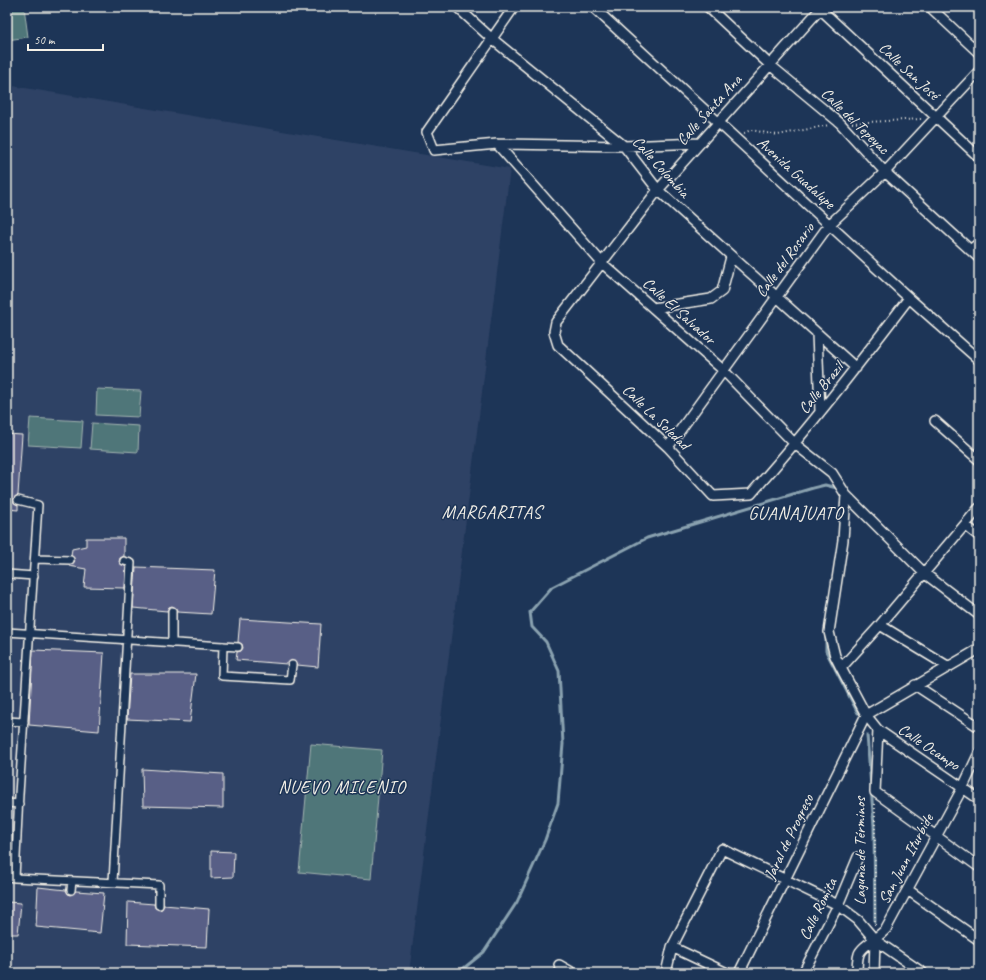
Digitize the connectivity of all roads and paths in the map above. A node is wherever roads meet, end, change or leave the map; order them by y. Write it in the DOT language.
graph roads {
  1 [pos="457,7"];
  2 [pos="514,7"];
  3 [pos="708,7"];
  4 [pos="930,7"];
  5 [pos="597,8"];
  6 [pos="820,8"];
  7 [pos="491,38"];
  8 [pos="979,53"];
  9 [pos="770,64"];
  10 [pos="979,71"];
  11 [pos="937,118"];
  12 [pos="718,122"];
  13 [pos="700,143"];
  14 [pos="497,144"];
  15 [pos="624,146"];
  16 [pos="979,157"];
  17 [pos="885,172"];
  18 [pos="658,190"];
  19 [pos="829,224"];
  20 [pos="979,243"];
  21 [pos="970,250"];
  22 [pos="731,256"];
  23 [pos="979,258"];
  24 [pos="602,263"];
  25 [pos="776,298"];
  26 [pos="909,298"];
  27 [pos="653,308"];
  28 [pos="554,332"];
  29 [pos="817,333"];
  30 [pos="979,360"];
  31 [pos="856,368"];
  32 [pos="723,370"];
  33 [pos="820,411"];
  34 [pos="935,421"];
  35 [pos="795,444"];
  36 [pos="668,447"];
  37 [pos="979,460"];
  38 [pos="751,494"];
  39 [pos="846,495"];
  40 [pos="18,500"];
  41 [pos="979,508"];
  42 [pos="965,525"];
  43 [pos="979,536"];
  44 [pos="35,559"];
  45 [pos="70,560"];
  46 [pos="124,561"];
  47 [pos="924,573"];
  48 [pos="7,574"];
  49 [pos="34,576"];
  50 [pos="172,611"];
  51 [pos="979,615"];
  52 [pos="880,625"];
  53 [pos="7,632"];
  54 [pos="30,634"];
  55 [pos="128,640"];
  56 [pos="172,643"];
  57 [pos="223,646"];
  58 [pos="238,647"];
  59 [pos="979,650"];
  60 [pos="292,665"];
  61 [pos="949,667"];
  62 [pos="841,668"];
  63 [pos="916,685"];
  64 [pos="866,715"];
  65 [pos="7,721"];
  66 [pos="24,722"];
  67 [pos="979,727"];
  68 [pos="878,730"];
  69 [pos="979,753"];
  70 [pos="962,787"];
  71 [pos="875,792"];
  72 [pos="979,799"];
  73 [pos="7,804"];
  74 [pos="19,804"];
  75 [pos="935,837"];
  76 [pos="858,857"];
  77 [pos="979,867"];
  78 [pos="7,877"];
  79 [pos="15,878"];
  80 [pos="785,878"];
  81 [pos="72,881"];
  82 [pos="113,882"];
  83 [pos="71,890"];
  84 [pos="908,890"];
  85 [pos="159,905"];
  86 [pos="838,905"];
  87 [pos="875,940"];
  88 [pos="979,940"];
  89 [pos="672,946"];
  90 [pos="559,965"];
  91 [pos="573,973"];
  92 [pos="666,973"];
  93 [pos="727,973"];
  94 [pos="739,973"];
  95 [pos="803,973"];
  96 [pos="857,973"];
  97 [pos="874,973"];
  98 [pos="923,973"];
  1 -- 7 [label="street, Calle Colombia"];
  2 -- 7 [label="street"];
  3 -- 9 [label="street, Calle del Tepeyac"];
  4 -- 8 [label="street"];
  5 -- 12 [label="street, Avenida Guadalupe"];
  6 -- 9 [label="street, Calle Santa Ana"];
  6 -- 11 [label="street, Calle San José"];
  7 -- 14 [label="street"];
  7 -- 15 [label="street, Calle Colombia"];
  9 -- 12 [label="street, Calle Santa Ana"];
  9 -- 17 [label="street, Calle del Tepeyac"];
  10 -- 11 [label="street, Calle del Rosario"];
  11 -- 16 [label="street, Calle San José"];
  11 -- 17 [label="street, Calle del Rosario"];
  12 -- 13 [label="street, Calle Santa Ana"];
  12 -- 19 [label="street, Avenida Guadalupe"];
  13 -- 15 [label="street"];
  13 -- 18 [label="street, Calle Santa Ana"];
  14 -- 15 [label="street"];
  14 -- 24 [label="street, Calle El Salvador"];
  15 -- 18 [label="street, Calle Colombia"];
  17 -- 19 [label="street, Calle del Rosario"];
  17 -- 21 [label="street, Calle del Tepeyac"];
  18 -- 22 [label="street, Calle Colombia"];
  18 -- 24 [label="street, Calle Santa Ana"];
  19 -- 25 [label="street, Calle del Rosario"];
  19 -- 26 [label="street, Avenida Guadalupe"];
  20 -- 21 [label="street"];
  21 -- 23 [label="street, Calle del Tepeyac"];
  22 -- 25 [label="street, Calle Colombia"];
  22 -- 27 [label="street"];
  24 -- 27 [label="street, Calle El Salvador"];
  24 -- 28 [label="street, Calle Santa Ana"];
  25 -- 29 [label="street, Calle Colombia"];
  25 -- 32 [label="street, Calle del Rosario"];
  26 -- 30 [label="street, Avenida Guadalupe"];
  26 -- 31 [label="street, Calle Brazil"];
  27 -- 32 [label="street, Calle El Salvador"];
  28 -- 36 [label="street, Calle La Soledad"];
  29 -- 31 [label="street, Calle Colombia"];
  29 -- 33 [label="street"];
  31 -- 33 [label="street, Calle Brazil"];
  32 -- 35 [label="street, Calle El Salvador"];
  32 -- 36 [label="street, Calle del Rosario"];
  33 -- 35 [label="street, Calle Brazil"];
  34 -- 37 [label="street"];
  35 -- 38 [label="street, Calle Brazil"];
  35 -- 39 [label="street, Calle El Salvador"];
  36 -- 38 [label="street, Calle La Soledad"];
  39 -- 47 [label="street, Calle El Salvador"];
  39 -- 62 [label="street, Calle Ocampo"];
  40 -- 44 [label="street"];
  41 -- 42 [label="street"];
  42 -- 43 [label="street"];
  42 -- 47 [label="street"];
  44 -- 45 [label="street"];
  44 -- 49 [label="street"];
  46 -- 55 [label="street"];
  47 -- 51 [label="street, Calle El Salvador"];
  47 -- 52 [label="street"];
  48 -- 49 [label="street"];
  49 -- 54 [label="street"];
  50 -- 56 [label="street"];
  52 -- 61 [label="street"];
  52 -- 62 [label="street"];
  53 -- 54 [label="street"];
  54 -- 55 [label="street"];
  54 -- 66 [label="street"];
  55 -- 56 [label="street"];
  55 -- 82 [label="street"];
  56 -- 57 [label="street"];
  57 -- 58 [label="street"];
  57 -- 60 [label="street"];
  59 -- 61 [label="street"];
  61 -- 63 [label="street"];
  62 -- 64 [label="street, Calle Ocampo"];
  63 -- 64 [label="street"];
  63 -- 67 [label="street"];
  64 -- 68 [label="street, Calle Ocampo"];
  64 -- 80 [label="street, Jaral de Progreso"];
  65 -- 66 [label="street"];
  66 -- 74 [label="street"];
  68 -- 70 [label="street, Calle Ocampo"];
  68 -- 71 [label="street, Laguna de Términos"];
  69 -- 70 [label="street, San Juan Iturbide"];
  70 -- 72 [label="street, Calle Ocampo"];
  70 -- 75 [label="street, San Juan Iturbide"];
  71 -- 75 [label="street"];
  71 -- 87 [label="path, Laguna de Términos"];
  73 -- 74 [label="street"];
  74 -- 79 [label="street"];
  75 -- 77 [label="street"];
  75 -- 84 [label="street, San Juan Iturbide"];
  76 -- 86 [label="street, Calle Romita"];
  78 -- 79 [label="street"];
  79 -- 81 [label="street"];
  80 -- 86 [label="street"];
  80 -- 89 [label="street"];
  80 -- 94 [label="street, Jaral de Progreso"];
  81 -- 82 [label="street"];
  81 -- 83 [label="street"];
  82 -- 85 [label="street"];
  84 -- 87 [label="street, San Juan Iturbide"];
  84 -- 88 [label="street"];
  86 -- 87 [label="street"];
  86 -- 95 [label="street, Calle Romita"];
  87 -- 96 [label="street, San Juan Iturbide"];
  87 -- 97 [label="street"];
  87 -- 98 [label="street"];
  89 -- 92 [label="street"];
  89 -- 93 [label="street"];
  90 -- 91 [label="street"];
}
